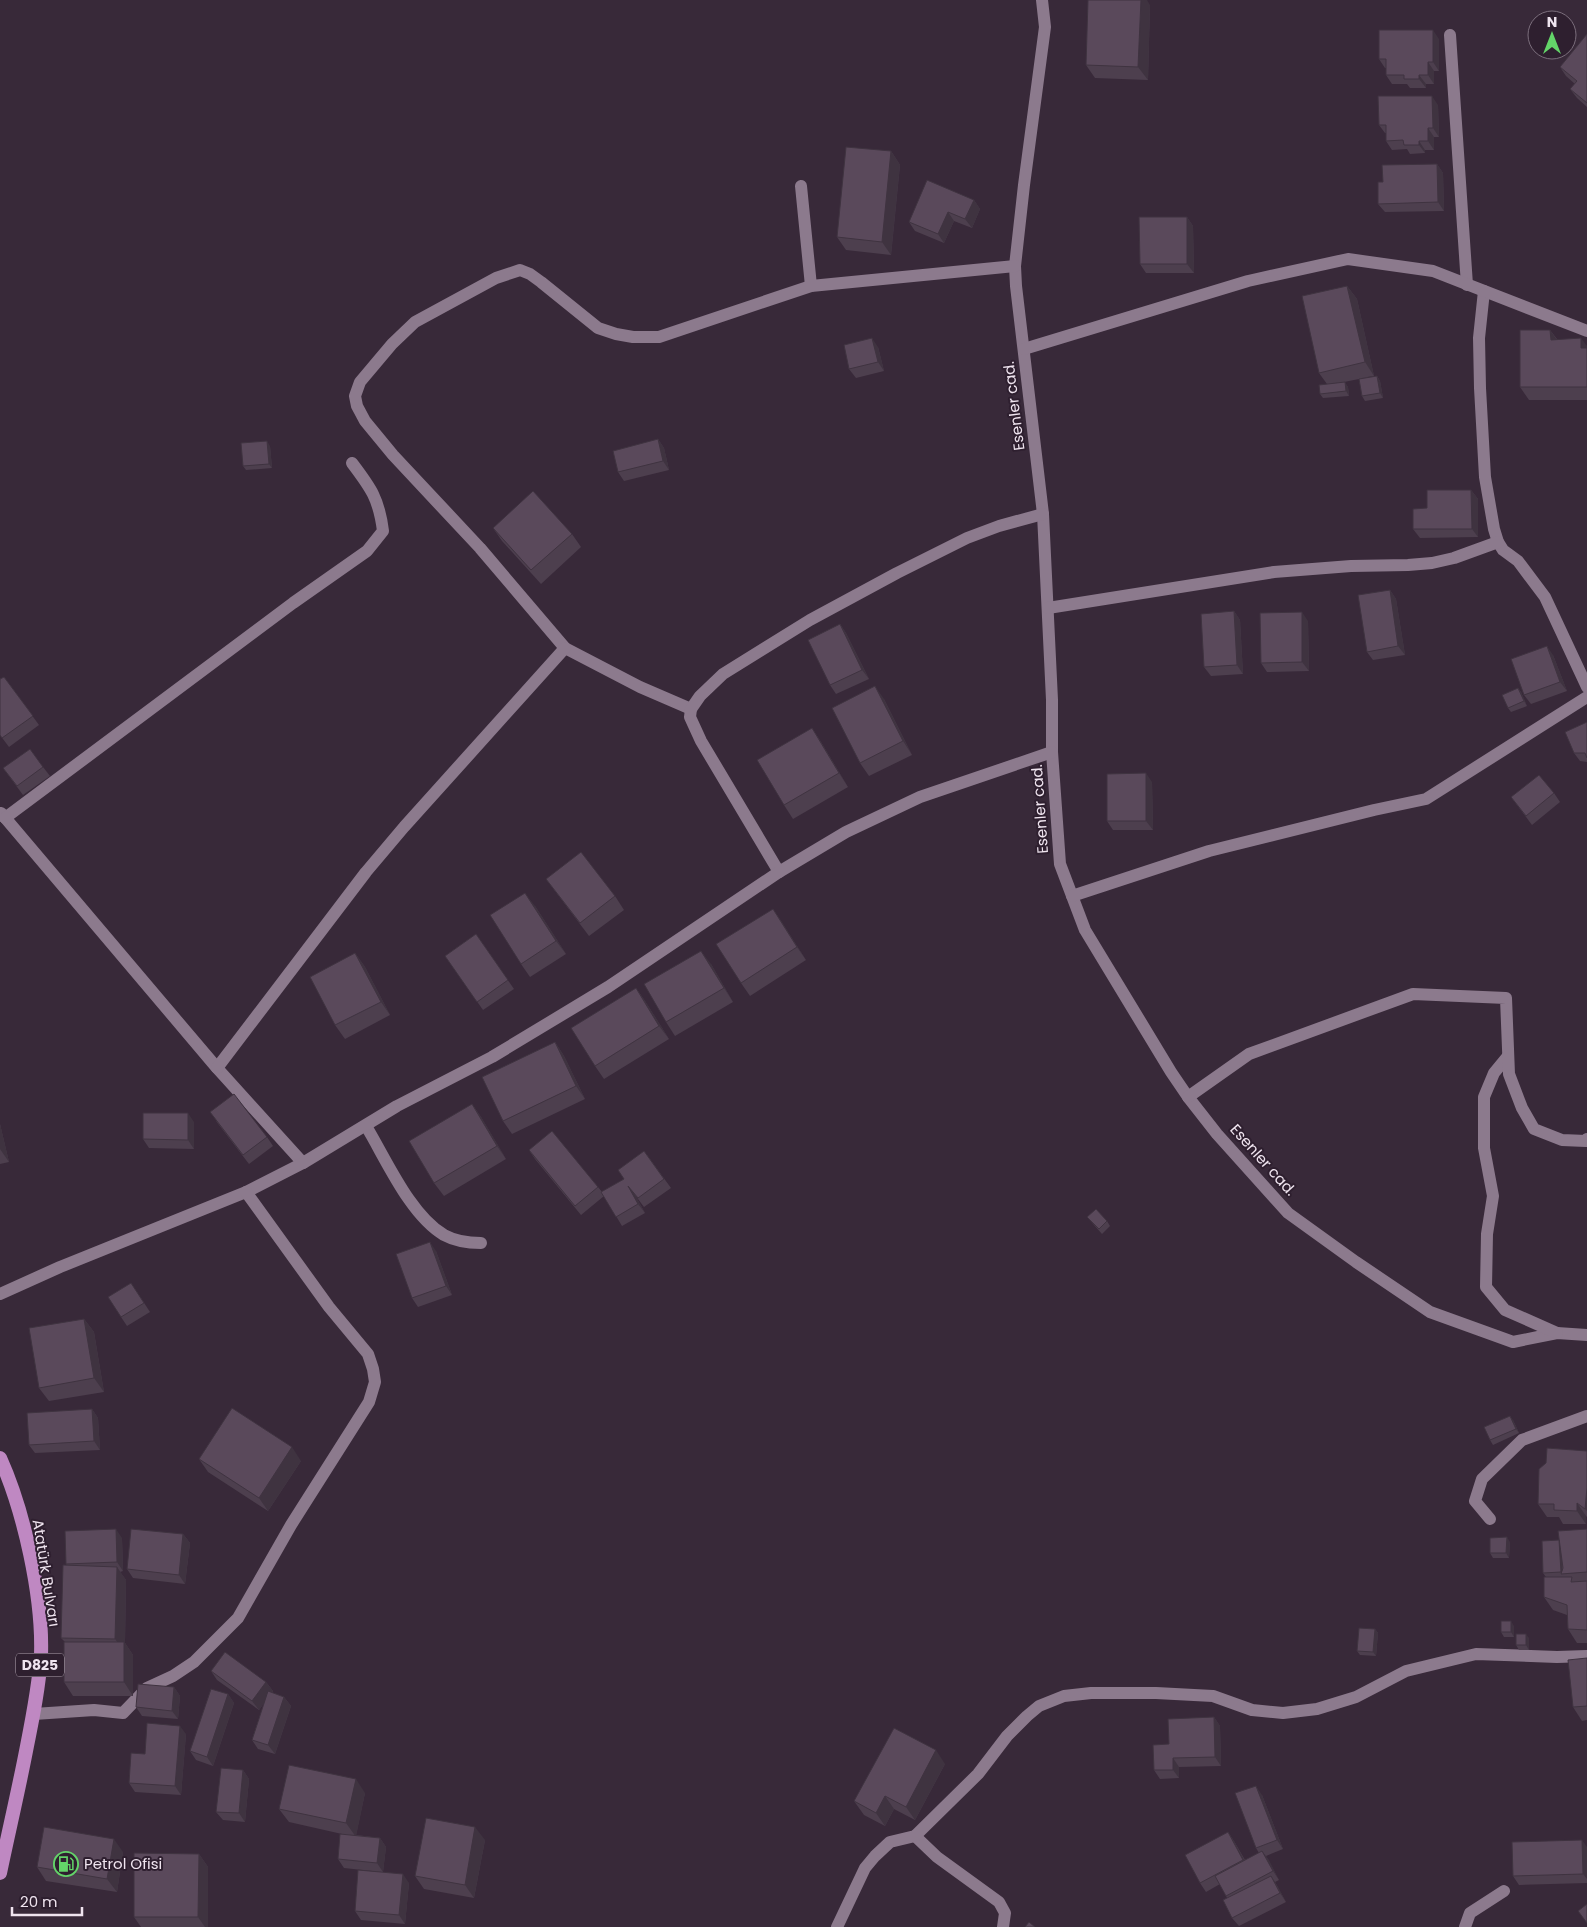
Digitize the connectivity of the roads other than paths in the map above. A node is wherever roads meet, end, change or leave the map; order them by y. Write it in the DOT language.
graph roads {
  1 [pos="1042,0"];
  2 [pos="1450,35"];
  3 [pos="801,186"];
  4 [pos="1015,266"];
  5 [pos="1467,285"];
  6 [pos="811,286"];
  7 [pos="1484,291"];
  8 [pos="1587,330"];
  9 [pos="1024,349"];
  10 [pos="352,464"];
  11 [pos="1043,514"];
  12 [pos="1498,542"];
  13 [pos="1048,608"];
  14 [pos="565,648"];
  15 [pos="1587,687"];
  16 [pos="1587,697"];
  17 [pos="691,709"];
  18 [pos="1052,752"];
  19 [pos="3,815"];
  20 [pos="779,872"];
  21 [pos="1072,896"];
  22 [pos="1508,1056"];
  23 [pos="217,1068"];
  24 [pos="1188,1097"];
  25 [pos="366,1126"];
  26 [pos="1587,1139"];
  27 [pos="303,1163"];
  28 [pos="246,1192"];
  29 [pos="481,1243"];
  30 [pos="0,1294"];
  31 [pos="1557,1333"];
  32 [pos="1587,1335"];
  33 [pos="1587,1416"];
  34 [pos="0,1458"];
  35 [pos="1490,1519"];
  36 [pos="1587,1656"];
  37 [pos="34,1714"];
  38 [pos="916,1836"];
  39 [pos="0,1873"];
  40 [pos="1504,1891"];
  41 [pos="837,1927"];
  42 [pos="1003,1927"];
  43 [pos="1465,1927"];
  1 -- 4 [label="street, Esenler cad."];
  2 -- 5 [label="street"];
  3 -- 6 [label="street"];
  4 -- 6 [label="street"];
  4 -- 9 [label="street, Esenler cad."];
  5 -- 7 [label="street"];
  5 -- 9 [label="street"];
  6 -- 14 [label="street"];
  7 -- 8 [label="street"];
  7 -- 12 [label="street"];
  9 -- 11 [label="street, Esenler cad."];
  10 -- 19 [label="street"];
  11 -- 13 [label="street, Esenler cad."];
  11 -- 17 [label="street"];
  12 -- 13 [label="street"];
  12 -- 15 [label="street"];
  13 -- 18 [label="street, Esenler cad."];
  14 -- 17 [label="street"];
  14 -- 23 [label="street"];
  16 -- 21 [label="street"];
  17 -- 20 [label="street"];
  18 -- 20 [label="street"];
  18 -- 21 [label="street, Esenler cad."];
  19 -- 23 [label="street"];
  20 -- 25 [label="street"];
  21 -- 24 [label="street, Esenler cad."];
  22 -- 24 [label="street"];
  22 -- 26 [label="street"];
  22 -- 31 [label="street"];
  23 -- 27 [label="street"];
  24 -- 31 [label="street, Esenler cad."];
  25 -- 27 [label="street"];
  25 -- 29 [label="street"];
  27 -- 28 [label="street"];
  28 -- 30 [label="street"];
  28 -- 37 [label="street"];
  31 -- 32 [label="street, Esenler cad."];
  33 -- 35 [label="street"];
  34 -- 37 [label="highway, Atatürk Bulvarı / D825"];
  36 -- 38 [label="street"];
  37 -- 39 [label="highway, Atatürk Bulvarı / D825"];
  38 -- 41 [label="street"];
  38 -- 42 [label="street"];
  40 -- 43 [label="street"];
}
